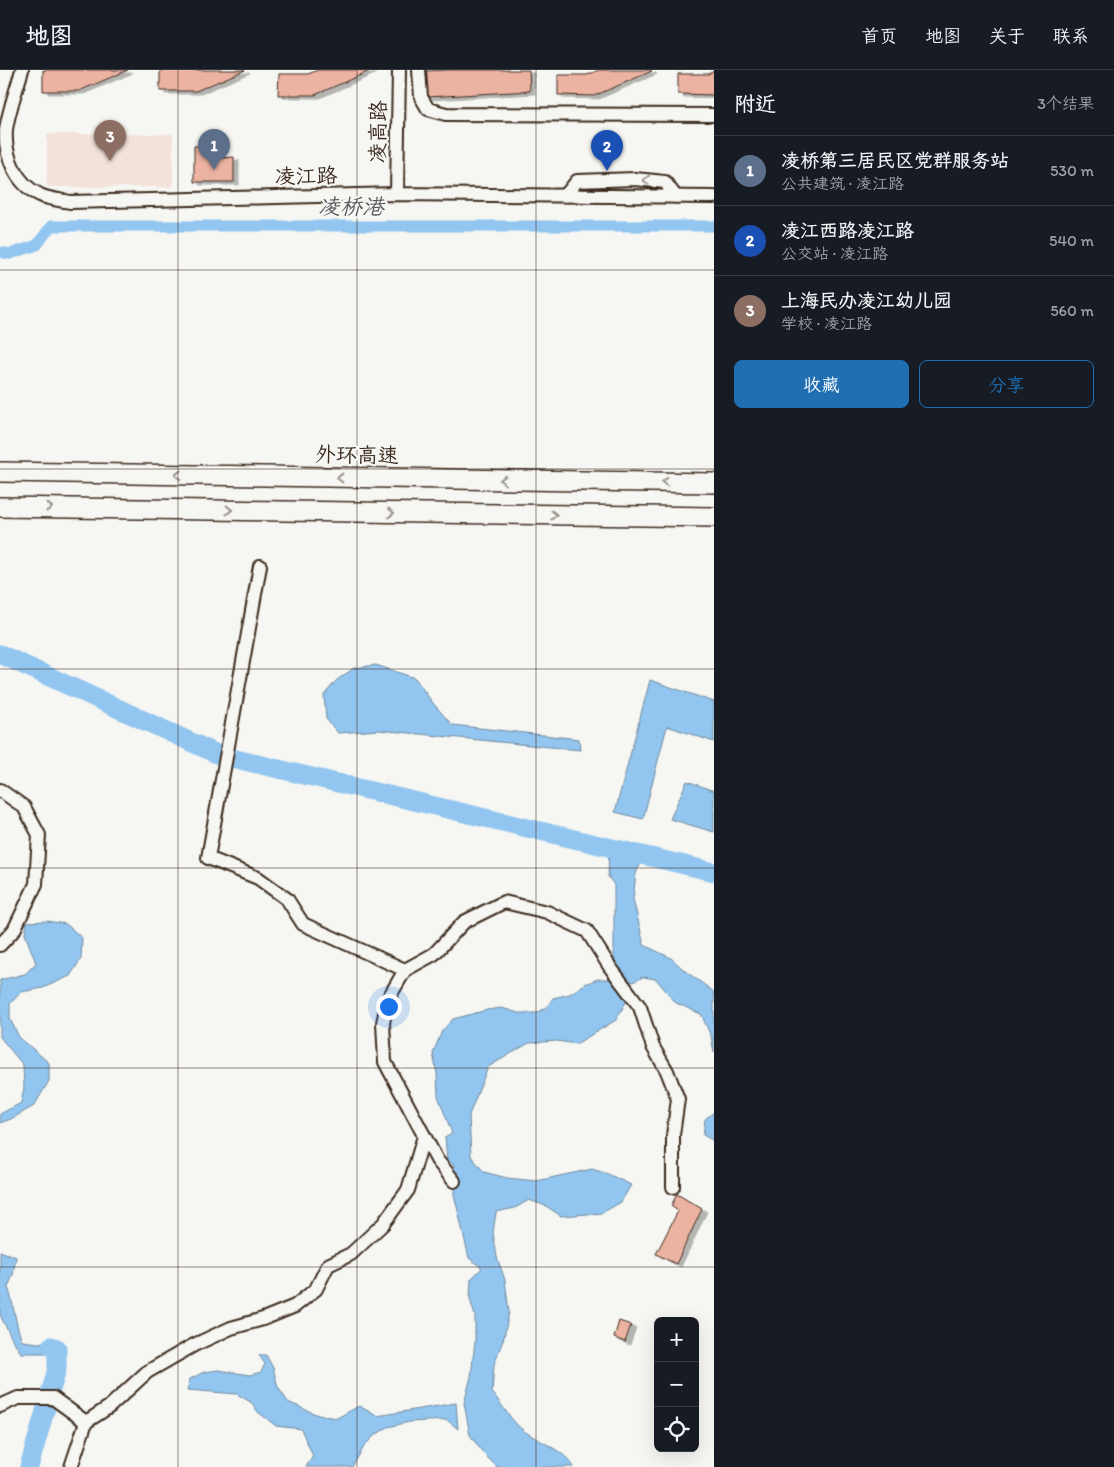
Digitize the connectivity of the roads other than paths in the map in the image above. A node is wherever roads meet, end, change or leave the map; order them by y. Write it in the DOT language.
graph roads {
  1 [pos="22,70"];
  2 [pos="398,70"];
  3 [pos="419,70"];
  4 [pos="714,115"];
  5 [pos="397,194"];
  6 [pos="714,197"];
  7 [pos="0,471"];
  8 [pos="714,483"];
  9 [pos="0,507"];
  10 [pos="20,507"];
  11 [pos="0,511"];
  12 [pos="714,517"];
  13 [pos="260,566"];
  14 [pos="0,790"];
  15 [pos="0,946"];
  16 [pos="405,970"];
  17 [pos="424,1136"];
  18 [pos="454,1182"];
  19 [pos="674,1187"];
  20 [pos="0,1406"];
  21 [pos="86,1422"];
  22 [pos="71,1467"];
  1 -- 5 [label="street, 凌江路"];
  2 -- 5 [label="street, 凌高路"];
  3 -- 4 [label="street"];
  5 -- 6 [label="street, 凌江路"];
  8 -- 7 [label="highway, 外环高速, one-way"];
  9 -- 10 [label="highway"];
  10 -- 11 [label="highway"];
  10 -- 12 [label="highway, one-way"];
  13 -- 16 [label="street"];
  14 -- 15 [label="street"];
  16 -- 17 [label="street"];
  16 -- 19 [label="street"];
  17 -- 18 [label="street"];
  17 -- 21 [label="street"];
  20 -- 21 [label="street"];
  21 -- 22 [label="street"];
}
